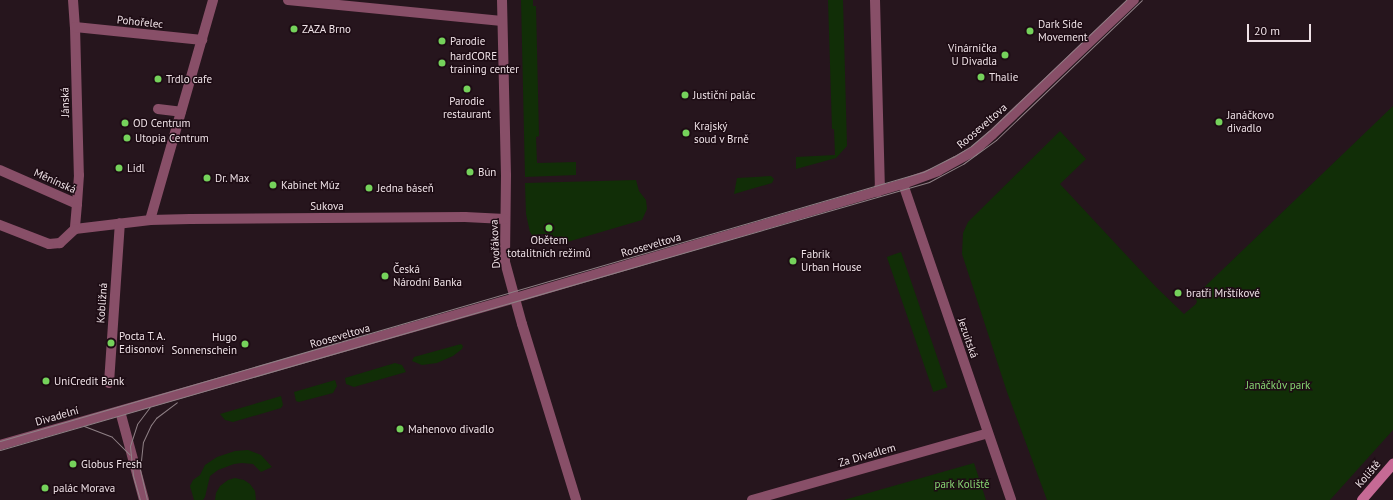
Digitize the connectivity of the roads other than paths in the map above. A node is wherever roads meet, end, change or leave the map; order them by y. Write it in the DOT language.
graph roads {
  1 [pos="73,0"];
  2 [pos="213,0"];
  3 [pos="288,0"];
  4 [pos="502,0"];
  5 [pos="875,0"];
  6 [pos="1134,0"];
  7 [pos="502,21"];
  8 [pos="75,27"];
  9 [pos="202,40"];
  10 [pos="158,109"];
  11 [pos="181,112"];
  12 [pos="0,170"];
  13 [pos="903,184"];
  14 [pos="878,192"];
  15 [pos="77,204"];
  16 [pos="505,219"];
  17 [pos="150,220"];
  18 [pos="120,223"];
  19 [pos="0,224"];
  20 [pos="75,229"];
  21 [pos="515,298"];
  22 [pos="109,383"];
  23 [pos="120,411"];
  24 [pos="988,433"];
  25 [pos="0,445"];
  26 [pos="1393,464"];
  27 [pos="144,500"];
  28 [pos="576,500"];
  29 [pos="752,500"];
  30 [pos="1011,500"];
  31 [pos="1362,500"];
  1 -- 8 [label="street, Jánská"];
  2 -- 9 [label="street"];
  3 -- 7 [label="street"];
  4 -- 7 [label="street, Dvořákova"];
  5 -- 14 [label="street"];
  6 -- 13 [label="street, Rooseveltova"];
  7 -- 16 [label="street, Dvořákova"];
  8 -- 9 [label="street, Pohořelec"];
  8 -- 15 [label="street, Jánská"];
  9 -- 11 [label="street"];
  10 -- 11 [label="street"];
  11 -- 17 [label="street"];
  12 -- 15 [label="street, Měnínská"];
  13 -- 14 [label="street, Rooseveltova"];
  13 -- 24 [label="street, Jezuitská"];
  14 -- 21 [label="street, Rooseveltova"];
  15 -- 20 [label="street, Měnínská"];
  16 -- 17 [label="street, Sukova"];
  16 -- 21 [label="street, Dvořákova"];
  17 -- 18 [label="street"];
  18 -- 20 [label="street"];
  18 -- 22 [label="street, Kobližná"];
  19 -- 20 [label="street"];
  21 -- 23 [label="street, Rooseveltova"];
  21 -- 28 [label="street, Dvořákova"];
  23 -- 25 [label="street, Divadelní"];
  23 -- 27 [label="street"];
  24 -- 29 [label="street, Za Divadlem"];
  24 -- 30 [label="street, Jezuitská"];
  26 -- 31 [label="main road, Koliště"];
}
